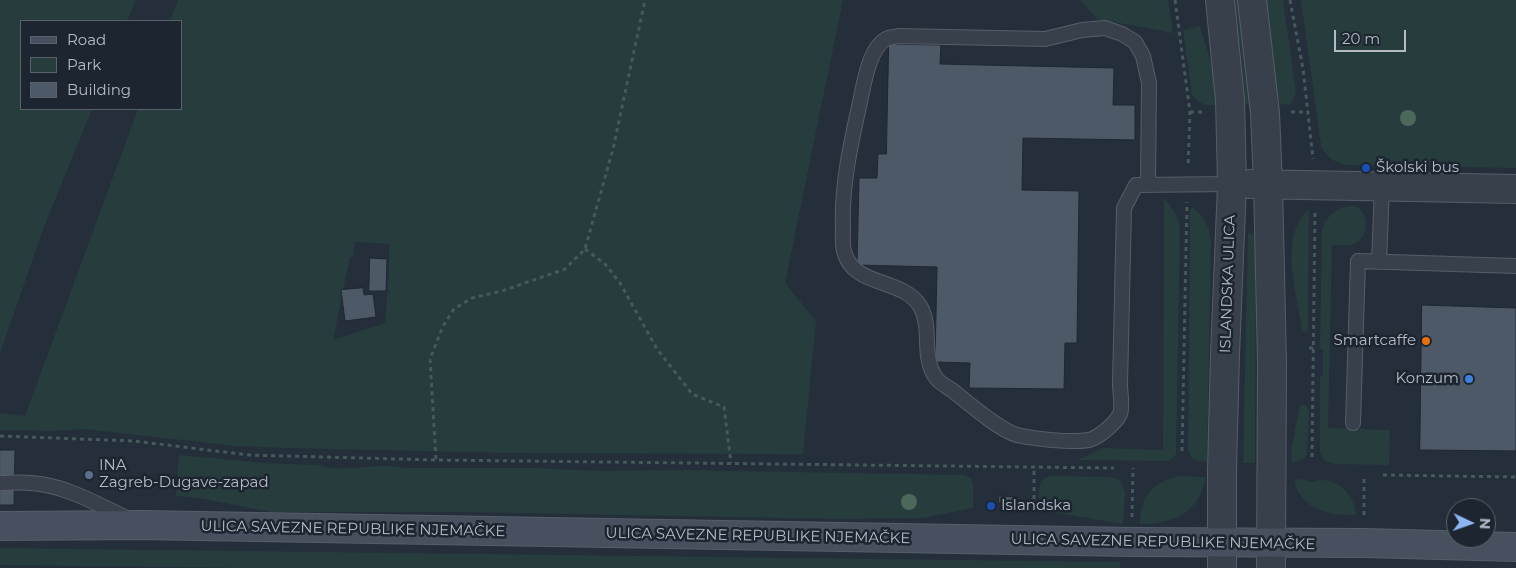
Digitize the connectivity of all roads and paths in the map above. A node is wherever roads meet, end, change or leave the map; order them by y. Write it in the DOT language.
graph roads {
  1 [pos="644,0"];
  2 [pos="1175,0"];
  3 [pos="1220,0"];
  4 [pos="1252,0"];
  5 [pos="1290,0"];
  6 [pos="1314,165"];
  7 [pos="1188,170"];
  8 [pos="1232,184"];
  9 [pos="1268,184"];
  10 [pos="1148,185"];
  11 [pos="1382,187"];
  12 [pos="1516,189"];
  13 [pos="1186,206"];
  14 [pos="1315,206"];
  15 [pos="585,249"];
  16 [pos="1379,262"];
  17 [pos="1516,266"];
  18 [pos="1308,348"];
  19 [pos="1314,348"];
  20 [pos="1352,423"];
  21 [pos="0,436"];
  22 [pos="1182,451"];
  23 [pos="1312,457"];
  24 [pos="436,460"];
  25 [pos="731,463"];
  26 [pos="1034,466"];
  27 [pos="1114,468"];
  28 [pos="1133,468"];
  29 [pos="1364,475"];
  30 [pos="1383,475"];
  31 [pos="1516,476"];
  32 [pos="0,482"];
  33 [pos="1034,507"];
  34 [pos="1364,515"];
  35 [pos="1132,520"];
  36 [pos="141,525"];
  37 [pos="0,526"];
  38 [pos="1516,547"];
  39 [pos="1222,556"];
  40 [pos="1271,556"];
  1 -- 15 [label="path"];
  2 -- 7 [label="path"];
  3 -- 8 [label="street, ISLANDSKA ULICA"];
  4 -- 9 [label="street"];
  5 -- 6 [label="path"];
  8 -- 9 [label="street"];
  8 -- 10 [label="lane"];
  8 -- 39 [label="street, ISLANDSKA ULICA"];
  9 -- 11 [label="street"];
  9 -- 40 [label="street"];
  10 -- 10 [label="lane"];
  11 -- 12 [label="street"];
  11 -- 16 [label="lane"];
  13 -- 22 [label="path"];
  14 -- 19 [label="path"];
  15 -- 24 [label="path"];
  15 -- 25 [label="path"];
  16 -- 17 [label="lane"];
  16 -- 20 [label="lane"];
  18 -- 19 [label="path"];
  19 -- 23 [label="path"];
  21 -- 24 [label="path"];
  24 -- 25 [label="path"];
  25 -- 26 [label="path"];
  26 -- 27 [label="path"];
  26 -- 33 [label="path"];
  28 -- 35 [label="path"];
  29 -- 34 [label="path"];
  30 -- 31 [label="path"];
  32 -- 36 [label="lane"];
  36 -- 37 [label="main road, ULICA SAVEZNE REPUBLIKE NJEMAČKE"];
  36 -- 39 [label="main road, ULICA SAVEZNE REPUBLIKE NJEMAČKE"];
  38 -- 40 [label="main road, ULICA SAVEZNE REPUBLIKE NJEMAČKE"];
  39 -- 40 [label="main road, ULICA SAVEZNE REPUBLIKE NJEMAČKE"];
}
